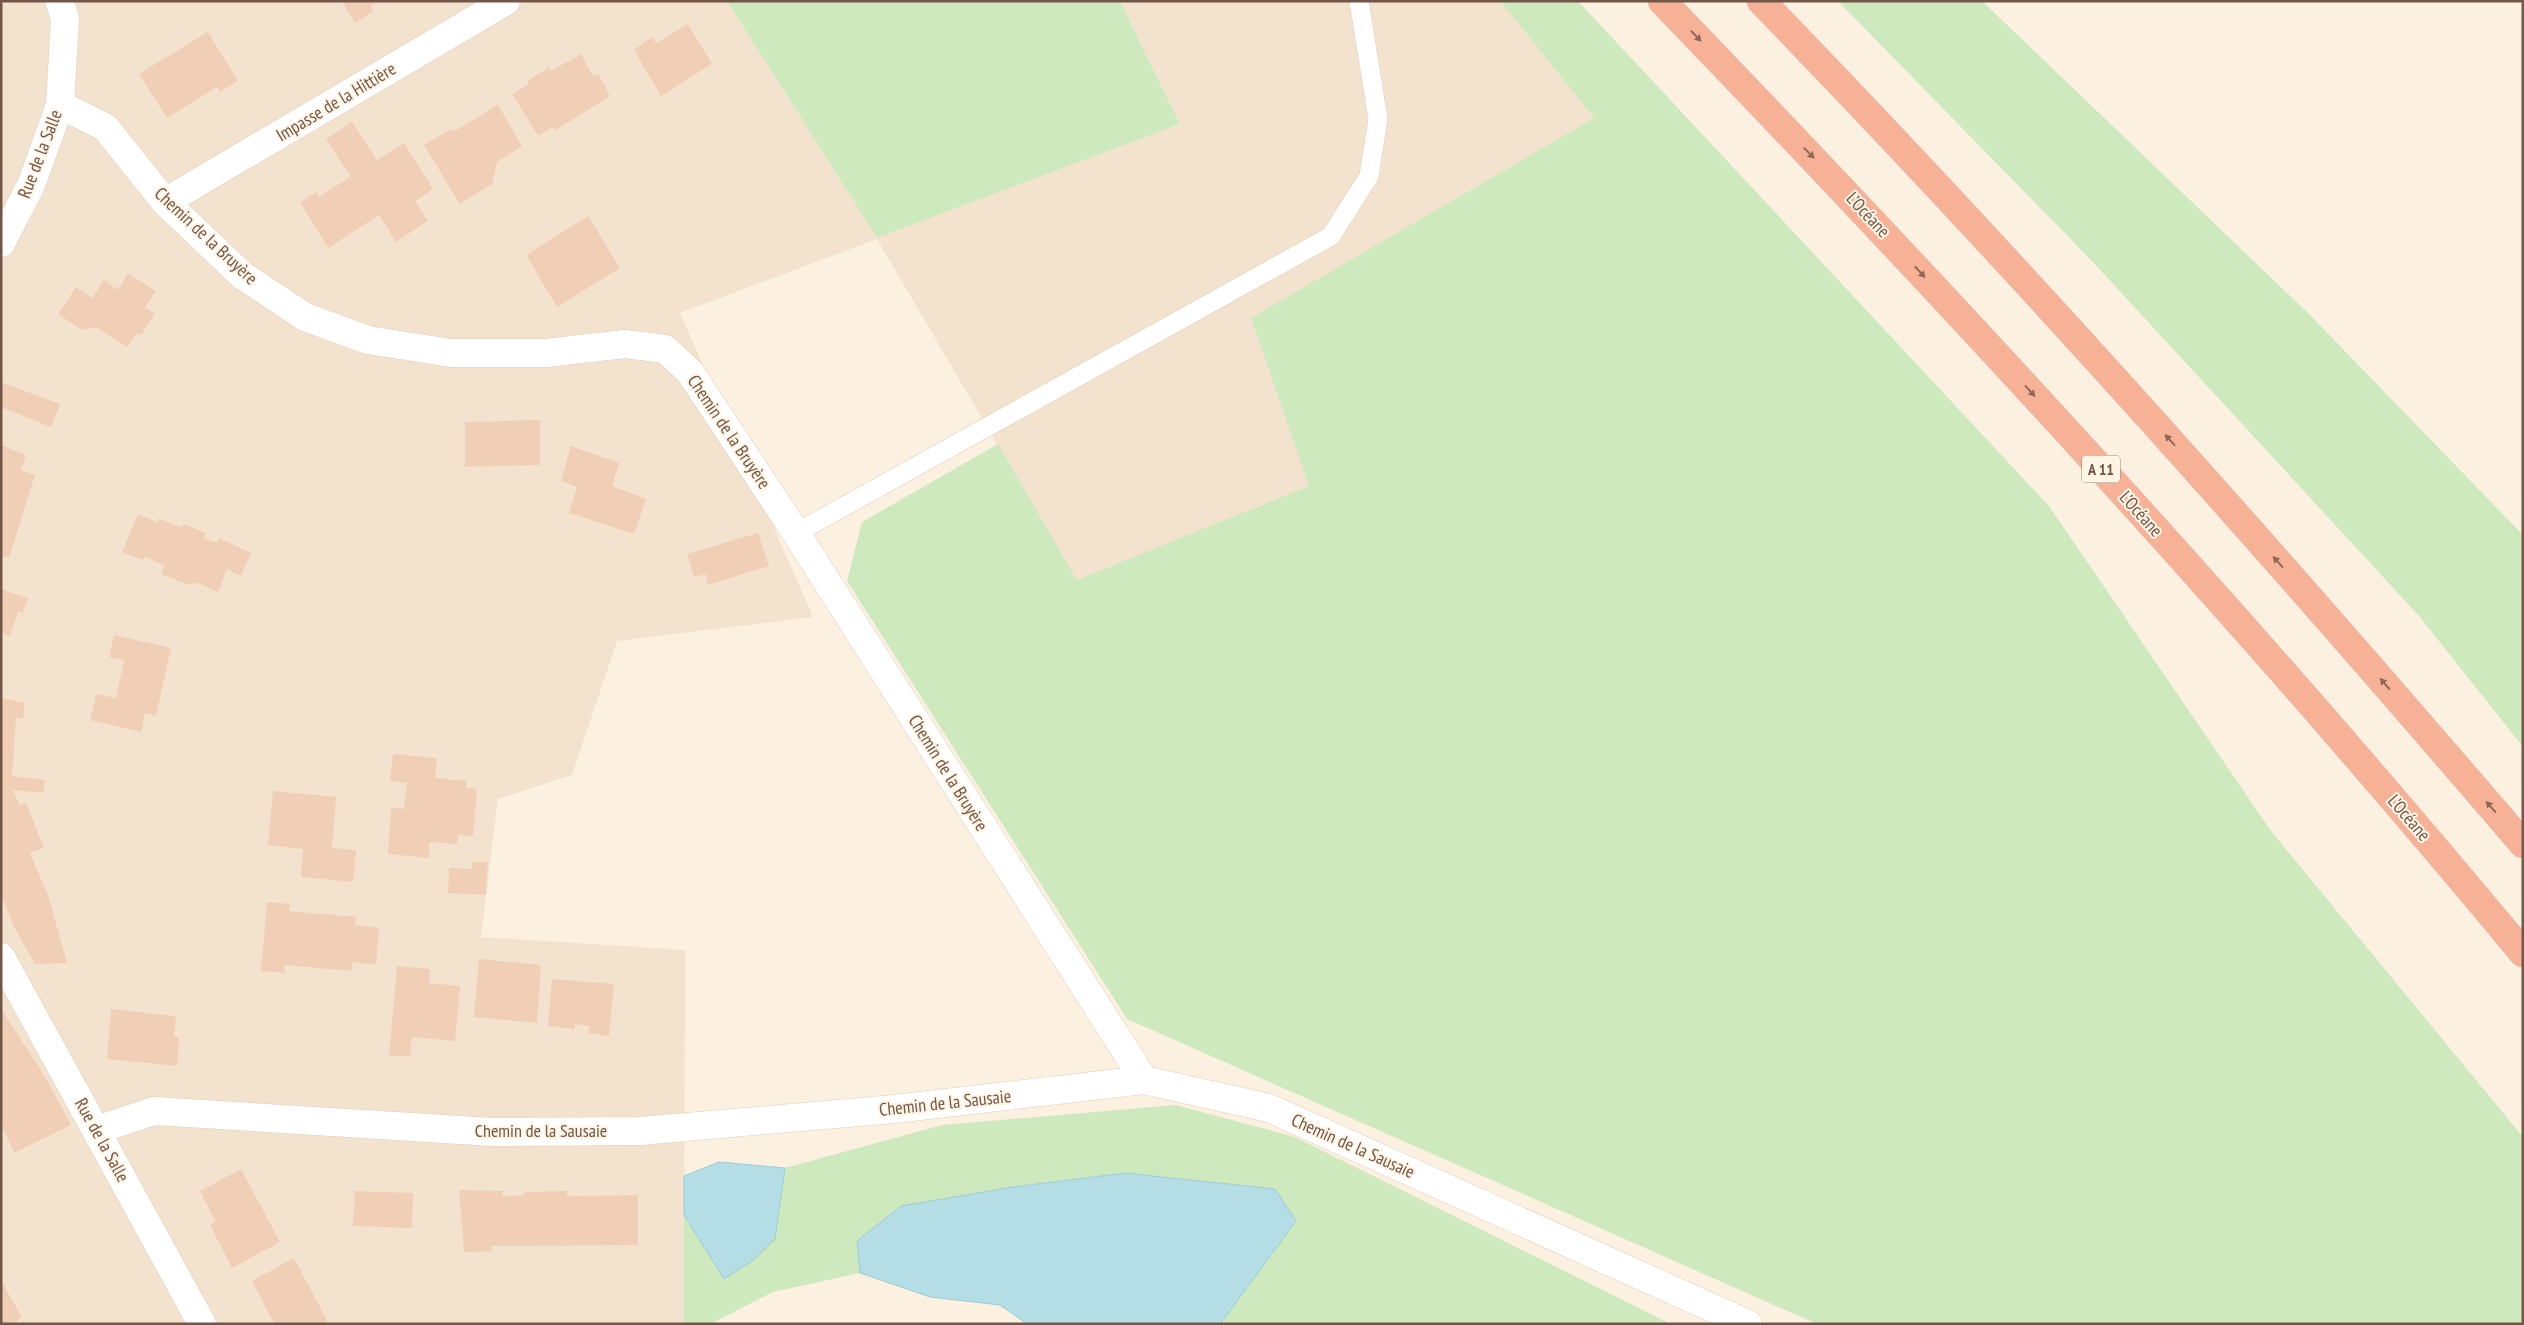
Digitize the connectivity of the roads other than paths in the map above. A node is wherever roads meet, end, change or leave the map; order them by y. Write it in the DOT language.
graph roads {
  1 [pos="59,1"];
  2 [pos="506,1"];
  3 [pos="1359,1"];
  4 [pos="1662,1"];
  5 [pos="1761,1"];
  6 [pos="60,106"];
  7 [pos="165,202"];
  8 [pos="1,243"];
  9 [pos="796,533"];
  10 [pos="2523,844"];
  11 [pos="2523,953"];
  12 [pos="1,957"];
  13 [pos="1144,1080"];
  14 [pos="96,1130"];
  15 [pos="202,1324"];
  16 [pos="1748,1324"];
  1 -- 6 [label="street, Rue de la Salle"];
  2 -- 7 [label="street, Impasse de la Hittière"];
  3 -- 9 [label="lane"];
  4 -- 11 [label="highway, L’Océane / A 11, one-way"];
  10 -- 5 [label="highway, one-way"];
  6 -- 7 [label="street, Chemin de la Bruyère"];
  6 -- 8 [label="street, Rue de la Salle"];
  7 -- 9 [label="street, Chemin de la Bruyère"];
  9 -- 13 [label="street, Chemin de la Bruyère"];
  12 -- 14 [label="street, Rue de la Salle"];
  13 -- 14 [label="street, Chemin de la Sausaie"];
  13 -- 16 [label="street, Chemin de la Sausaie"];
  14 -- 15 [label="street, Rue de la Salle"];
}
